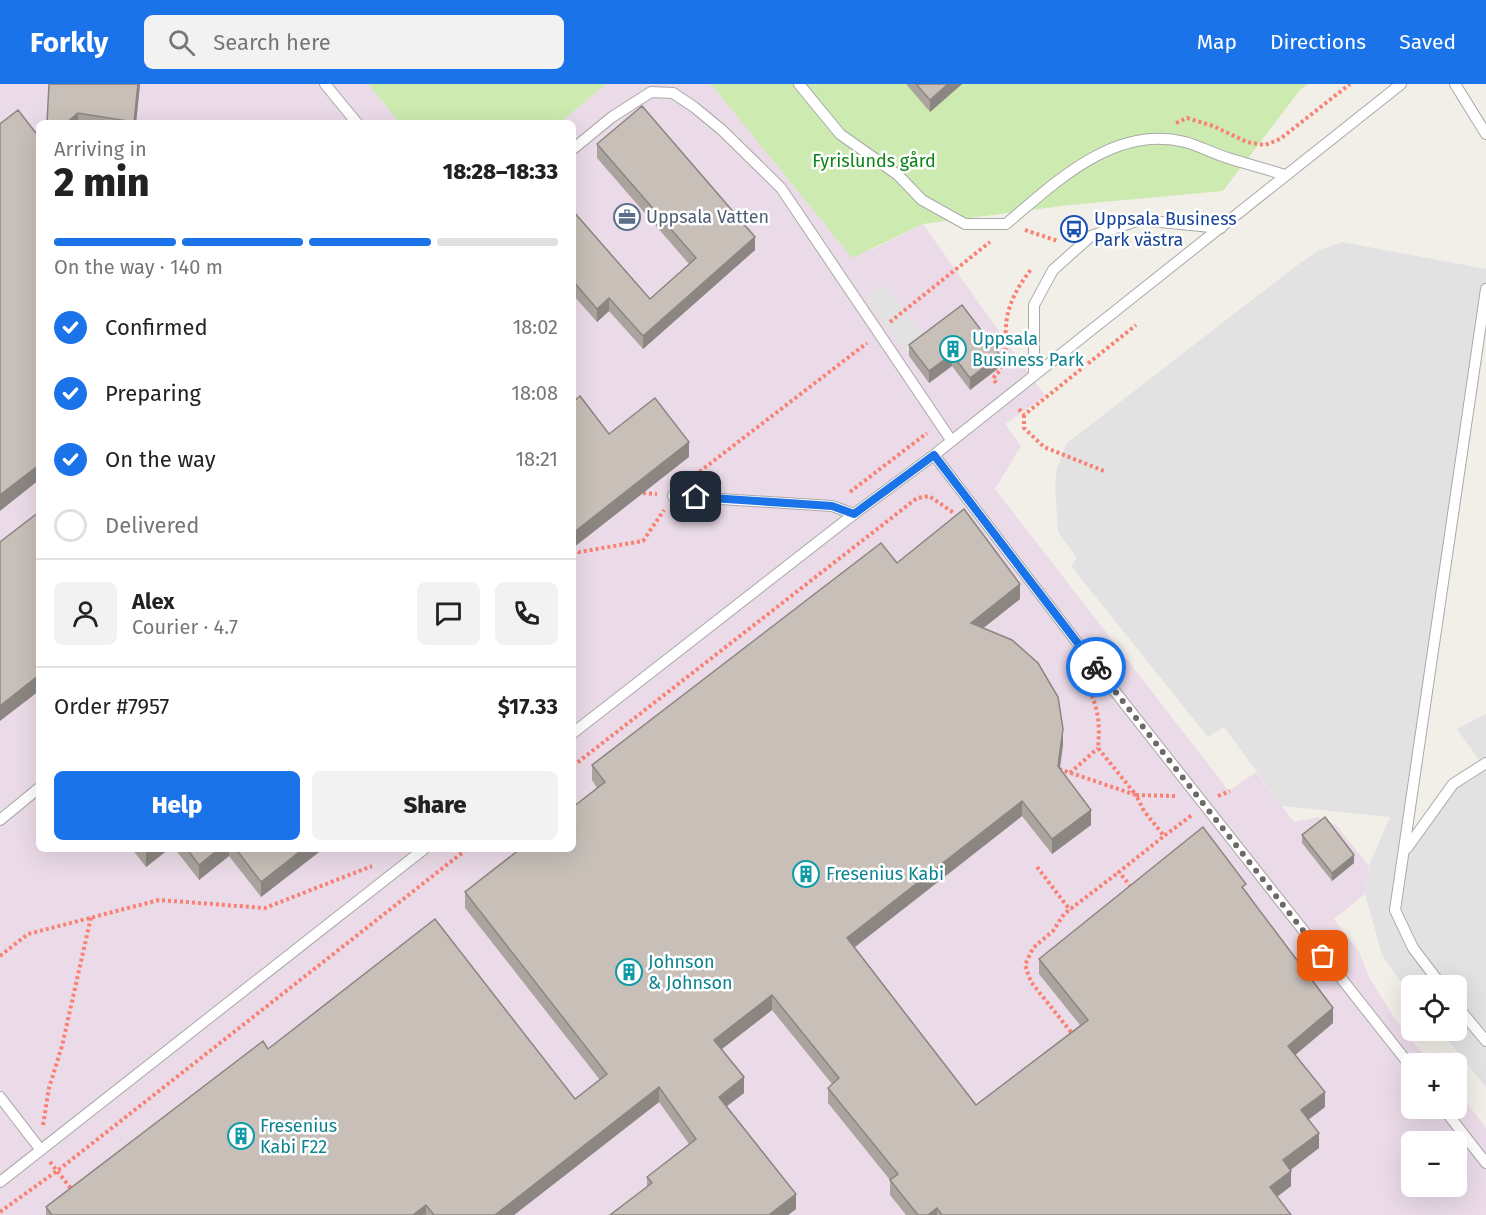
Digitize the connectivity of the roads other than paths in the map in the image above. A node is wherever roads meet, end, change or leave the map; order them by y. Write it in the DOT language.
graph roads {
  1 [pos="326,84"];
  2 [pos="799,84"];
  3 [pos="1401,84"];
  4 [pos="1455,84"];
  5 [pos="355,120"];
  6 [pos="1486,134"];
  7 [pos="576,147"];
  8 [pos="1286,175"];
  9 [pos="1221,228"];
  10 [pos="1486,289"];
  11 [pos="1034,374"];
  12 [pos="951,440"];
  13 [pos="934,455"];
  14 [pos="673,496"];
  15 [pos="854,514"];
  16 [pos="576,731"];
  17 [pos="1486,763"];
  18 [pos="36,790"];
  19 [pos="0,820"];
  20 [pos="1405,850"];
  21 [pos="420,852"];
  22 [pos="1434,975"];
  23 [pos="1467,1018"];
  24 [pos="1486,1041"];
  25 [pos="1401,1054"];
  26 [pos="0,1097"];
  27 [pos="1452,1119"];
  28 [pos="40,1149"];
  29 [pos="1486,1163"];
  30 [pos="0,1182"];
  1 -- 5 [label="lane"];
  2 -- 8 [label="lane"];
  3 -- 8 [label="lane"];
  4 -- 6 [label="lane"];
  7 -- 12 [label="lane"];
  8 -- 9 [label="lane"];
  9 -- 11 [label="lane"];
  9 -- 11 [label="lane"];
  10 -- 20 [label="lane"];
  11 -- 12 [label="lane"];
  12 -- 13 [label="lane"];
  13 -- 15 [label="lane"];
  13 -- 25 [label="lane"];
  14 -- 15 [label="lane"];
  15 -- 16 [label="lane"];
  17 -- 20 [label="lane"];
  18 -- 19 [label="lane"];
  20 -- 22 [label="lane"];
  21 -- 28 [label="lane"];
  23 -- 24 [label="lane"];
  26 -- 28 [label="lane"];
  27 -- 29 [label="lane"];
  28 -- 30 [label="lane"];
}
